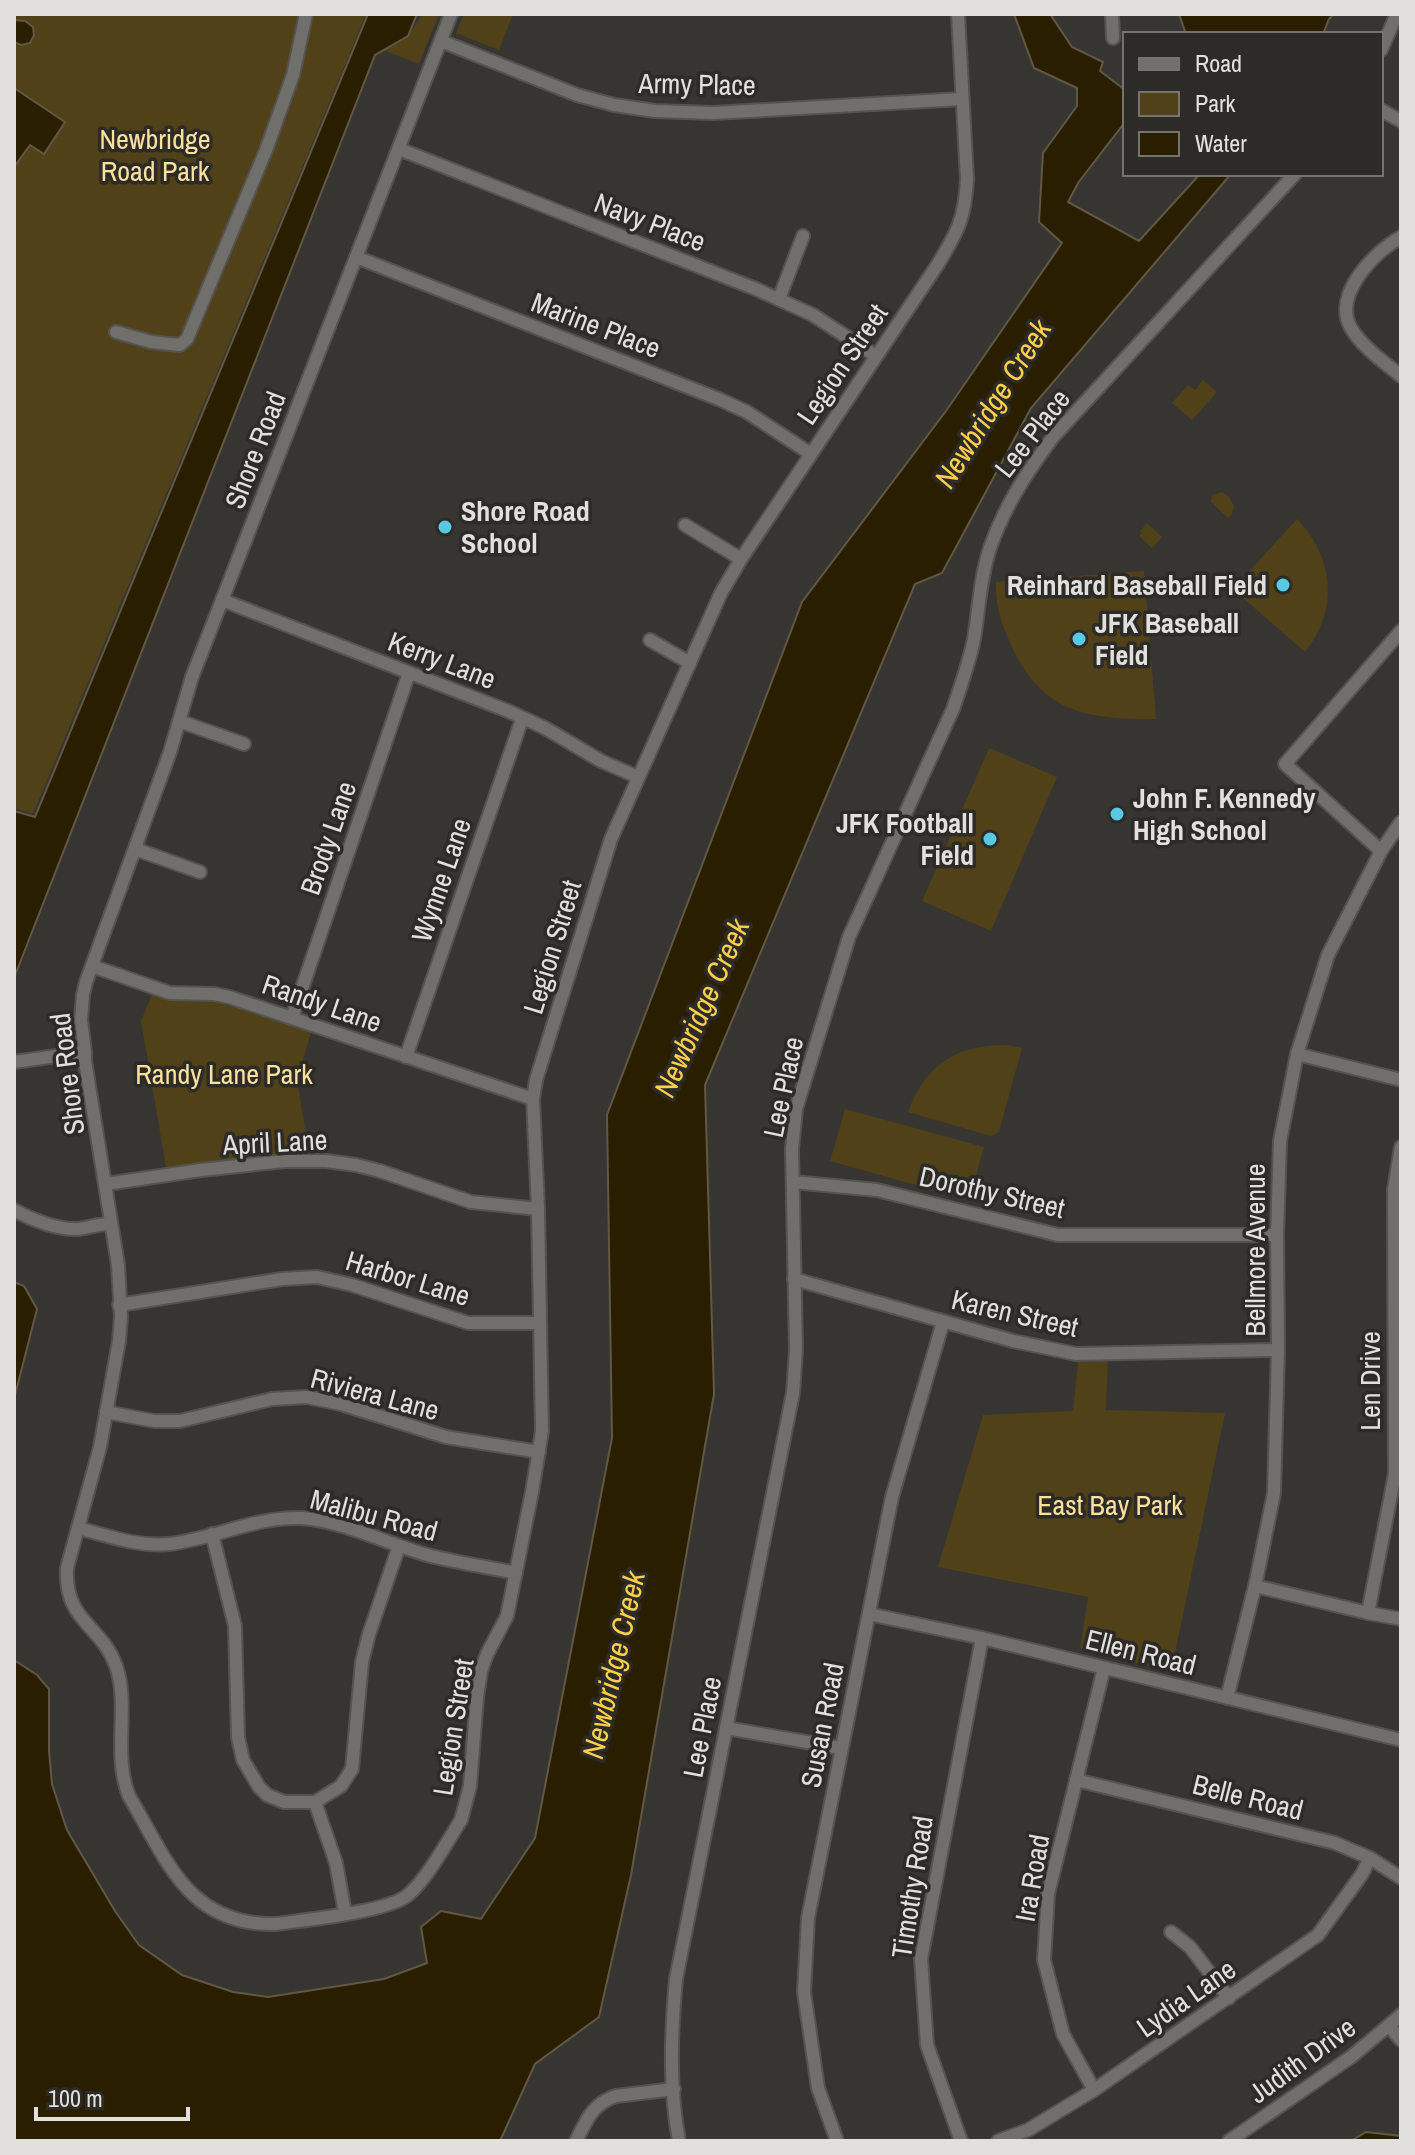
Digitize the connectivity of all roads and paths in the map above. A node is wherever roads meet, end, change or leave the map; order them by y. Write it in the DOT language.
graph roads {
  1 [pos="306,14"];
  2 [pos="451,14"];
  3 [pos="958,14"];
  4 [pos="1112,14"];
  5 [pos="1397,14"];
  6 [pos="1113,38"];
  7 [pos="441,41"];
  8 [pos="1383,46"];
  9 [pos="962,99"];
  10 [pos="1383,111"];
  11 [pos="1401,121"];
  12 [pos="399,149"];
  13 [pos="1293,176"];
  14 [pos="803,236"];
  15 [pos="1401,237"];
  16 [pos="356,257"];
  17 [pos="779,299"];
  18 [pos="116,332"];
  19 [pos="876,356"];
  20 [pos="1401,376"];
  21 [pos="811,454"];
  22 [pos="685,525"];
  23 [pos="741,559"];
  24 [pos="222,600"];
  25 [pos="1401,631"];
  26 [pos="650,640"];
  27 [pos="690,663"];
  28 [pos="409,673"];
  29 [pos="522,719"];
  30 [pos="179,721"];
  31 [pos="244,744"];
  32 [pos="638,777"];
  33 [pos="1401,822"];
  34 [pos="135,849"];
  35 [pos="1381,851"];
  36 [pos="200,872"];
  37 [pos="92,966"];
  38 [pos="292,1018"];
  39 [pos="85,1052"];
  40 [pos="1297,1054"];
  41 [pos="406,1057"];
  42 [pos="14,1062"];
  43 [pos="1401,1080"];
  44 [pos="533,1099"];
  45 [pos="1401,1147"];
  46 [pos="793,1182"];
  47 [pos="106,1184"];
  48 [pos="538,1209"];
  49 [pos="14,1210"];
  50 [pos="111,1224"];
  51 [pos="1277,1235"];
  52 [pos="794,1279"];
  53 [pos="119,1305"];
  54 [pos="943,1322"];
  55 [pos="540,1323"];
  56 [pos="1278,1350"];
  57 [pos="106,1412"];
  58 [pos="539,1452"];
  59 [pos="78,1528"];
  60 [pos="212,1534"];
  61 [pos="399,1546"];
  62 [pos="516,1573"];
  63 [pos="1255,1586"];
  64 [pos="1368,1613"];
  65 [pos="869,1614"];
  66 [pos="1401,1619"];
  67 [pos="982,1638"];
  68 [pos="1104,1668"];
  69 [pos="1227,1698"];
  70 [pos="726,1728"];
  71 [pos="1401,1740"];
  72 [pos="841,1748"];
  73 [pos="1076,1780"];
  74 [pos="315,1802"];
  75 [pos="1370,1858"];
  76 [pos="1401,1878"];
  77 [pos="345,1913"];
  78 [pos="1171,1932"];
  79 [pos="1229,1998"];
  80 [pos="1401,2015"];
  81 [pos="1389,2026"];
  82 [pos="1401,2040"];
  83 [pos="674,2089"];
  84 [pos="1094,2090"];
  85 [pos="1030,2136"];
  86 [pos="576,2141"];
  87 [pos="679,2141"];
  88 [pos="837,2141"];
  89 [pos="961,2141"];
  90 [pos="998,2141"];
  91 [pos="1229,2141"];
  1 -- 18 [label="street"];
  2 -- 7 [label="street, Shore Road"];
  3 -- 9 [label="street, Legion Street"];
  4 -- 6 [label="street"];
  5 -- 8 [label="street"];
  7 -- 9 [label="street, Army Place"];
  7 -- 12 [label="street, Shore Road"];
  9 -- 19 [label="street, Legion Street"];
  10 -- 11 [label="street"];
  12 -- 16 [label="street, Shore Road"];
  12 -- 17 [label="street, Navy Place"];
  13 -- 46 [label="street, Lee Place"];
  14 -- 17 [label="street"];
  15 -- 20 [label="street"];
  16 -- 21 [label="street, Marine Place"];
  16 -- 24 [label="street, Shore Road"];
  17 -- 19 [label="street, Navy Place"];
  19 -- 21 [label="street, Legion Street"];
  21 -- 23 [label="street, Legion Street"];
  22 -- 23 [label="street"];
  23 -- 27 [label="street, Legion Street"];
  24 -- 28 [label="street, Kerry Lane"];
  24 -- 30 [label="street, Shore Road"];
  25 -- 35 [label="street"];
  26 -- 27 [label="street"];
  27 -- 32 [label="street, Legion Street"];
  28 -- 29 [label="street, Kerry Lane"];
  28 -- 38 [label="street, Brody Lane"];
  29 -- 32 [label="street, Kerry Lane"];
  29 -- 41 [label="street, Wynne Lane"];
  30 -- 31 [label="street"];
  30 -- 34 [label="street, Shore Road"];
  32 -- 44 [label="street, Legion Street"];
  33 -- 35 [label="street, Bellmore Avenue"];
  34 -- 36 [label="street"];
  34 -- 37 [label="street, Shore Road"];
  35 -- 40 [label="street, Bellmore Avenue"];
  37 -- 38 [label="street, Randy Lane"];
  37 -- 39 [label="street, Shore Road"];
  38 -- 41 [label="street, Randy Lane"];
  39 -- 42 [label="street"];
  39 -- 47 [label="street, Shore Road"];
  40 -- 43 [label="street"];
  40 -- 51 [label="street, Bellmore Avenue"];
  41 -- 44 [label="street, Randy Lane"];
  44 -- 48 [label="street, Legion Street"];
  45 -- 64 [label="street, Len Drive"];
  46 -- 51 [label="street, Dorothy Street"];
  46 -- 52 [label="street, Lee Place"];
  47 -- 48 [label="street, April Lane"];
  47 -- 50 [label="street, Shore Road"];
  48 -- 55 [label="street, Legion Street"];
  49 -- 50 [label="street"];
  50 -- 53 [label="street, Shore Road"];
  51 -- 56 [label="street, Bellmore Avenue"];
  52 -- 54 [label="street, Karen Street"];
  52 -- 70 [label="street, Lee Place"];
  53 -- 55 [label="street, Harbor Lane"];
  53 -- 57 [label="street, Shore Road"];
  54 -- 56 [label="street, Karen Street"];
  54 -- 65 [label="street, Susan Road"];
  55 -- 58 [label="street, Legion Street"];
  56 -- 63 [label="street, Bellmore Avenue"];
  57 -- 58 [label="street, Riviera Lane"];
  57 -- 59 [label="street, Shore Road"];
  58 -- 62 [label="street, Legion Street"];
  59 -- 60 [label="street, Malibu Road"];
  59 -- 77 [label="street, Shore Road"];
  60 -- 61 [label="street, Malibu Road"];
  60 -- 74 [label="street"];
  61 -- 62 [label="street, Malibu Road"];
  61 -- 74 [label="street"];
  62 -- 77 [label="street, Legion Street"];
  63 -- 64 [label="street"];
  63 -- 69 [label="street, Bellmore Avenue"];
  64 -- 66 [label="street"];
  65 -- 67 [label="street, Ellen Road"];
  65 -- 72 [label="street, Susan Road"];
  67 -- 68 [label="street, Ellen Road"];
  67 -- 89 [label="street, Timothy Road"];
  68 -- 69 [label="street, Ellen Road"];
  68 -- 73 [label="street, Ira Road"];
  69 -- 71 [label="street, Ellen Road"];
  70 -- 72 [label="street"];
  70 -- 83 [label="street, Lee Place"];
  72 -- 88 [label="street, Susan Road"];
  73 -- 75 [label="street, Belle Road"];
  73 -- 84 [label="street, Ira Road"];
  74 -- 77 [label="street"];
  75 -- 76 [label="street, Belle Road"];
  75 -- 79 [label="street, Lydia Lane"];
  78 -- 79 [label="street"];
  79 -- 84 [label="street, Lydia Lane"];
  80 -- 81 [label="street, Judith Drive"];
  81 -- 82 [label="street"];
  81 -- 91 [label="street, Judith Drive"];
  83 -- 86 [label="street"];
  83 -- 87 [label="street, Lee Place"];
  84 -- 85 [label="street, Lydia Lane"];
  85 -- 90 [label="street, Lydia Lane"];
}
